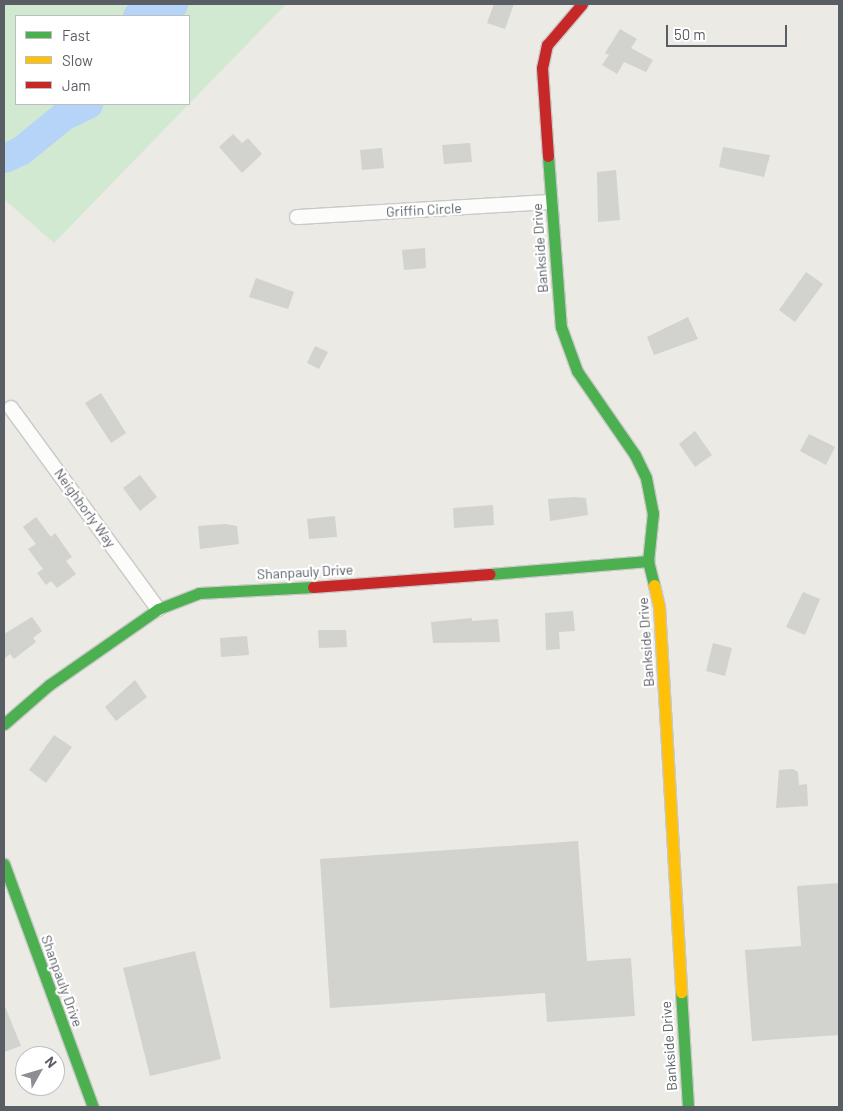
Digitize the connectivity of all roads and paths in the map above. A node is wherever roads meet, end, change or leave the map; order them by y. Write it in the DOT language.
graph roads {
  1 [pos="582,4"];
  2 [pos="552,202"];
  3 [pos="297,217"];
  4 [pos="11,408"];
  5 [pos="648,561"];
  6 [pos="158,609"];
  7 [pos="4,724"];
  8 [pos="4,864"];
  9 [pos="93,1107"];
  10 [pos="688,1107"];
  1 -- 2 [label="street, Bankside Drive"];
  2 -- 3 [label="street, Griffin Circle"];
  2 -- 5 [label="street, Bankside Drive"];
  4 -- 6 [label="street, Neighborly Way"];
  5 -- 6 [label="street, Shanpauly Drive"];
  5 -- 10 [label="street, Bankside Drive"];
  6 -- 7 [label="street, Shanpauly Drive"];
  8 -- 9 [label="street, Shanpauly Drive"];
}
